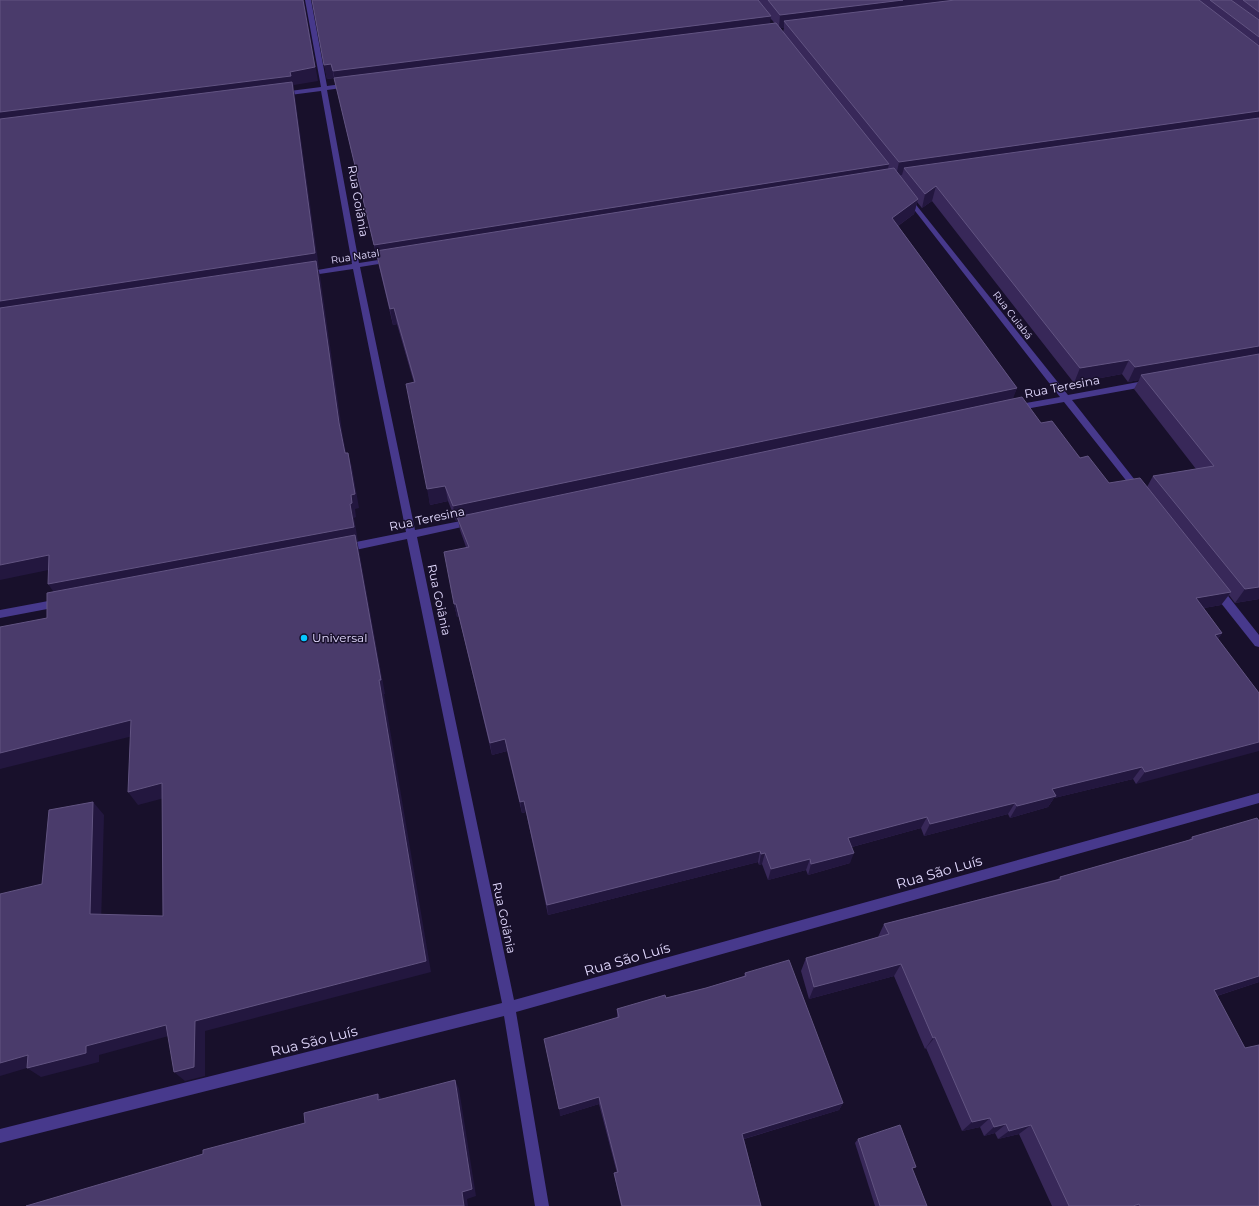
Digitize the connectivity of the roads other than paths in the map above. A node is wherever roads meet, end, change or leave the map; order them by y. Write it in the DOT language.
graph roads {
  1 [pos="308,0"];
  2 [pos="356,84"];
  3 [pos="324,88"];
  4 [pos="277,95"];
  5 [pos="904,193"];
  6 [pos="403,259"];
  7 [pos="356,266"];
  8 [pos="300,274"];
  9 [pos="1158,381"];
  10 [pos="1065,397"];
  11 [pos="1003,410"];
  12 [pos="1143,496"];
  13 [pos="482,520"];
  14 [pos="412,535"];
  15 [pos="334,550"];
  16 [pos="1210,582"];
  17 [pos="70,601"];
  18 [pos="0,614"];
  19 [pos="1259,643"];
  20 [pos="1259,798"];
  21 [pos="509,1008"];
  22 [pos="0,1136"];
  23 [pos="542,1206"];
  1 -- 3 [label="street, Rua Goiânia"];
  2 -- 3 [label="street"];
  3 -- 4 [label="street"];
  3 -- 7 [label="street, Rua Goiânia"];
  5 -- 10 [label="street, Rua Cuiabá"];
  6 -- 7 [label="street, Rua Natal"];
  7 -- 8 [label="street, Rua Natal"];
  7 -- 14 [label="street, Rua Goiânia"];
  9 -- 10 [label="street, Rua Teresina"];
  10 -- 11 [label="street, Rua Teresina"];
  10 -- 12 [label="street, Rua Cuiabá"];
  13 -- 14 [label="street, Rua Teresina"];
  14 -- 15 [label="street, Rua Teresina"];
  14 -- 21 [label="street, Rua Goiânia"];
  16 -- 19 [label="street"];
  17 -- 18 [label="street"];
  20 -- 21 [label="street, Rua São Luís"];
  21 -- 22 [label="street, Rua São Luís"];
  21 -- 23 [label="street, Rua Goiânia"];
}
